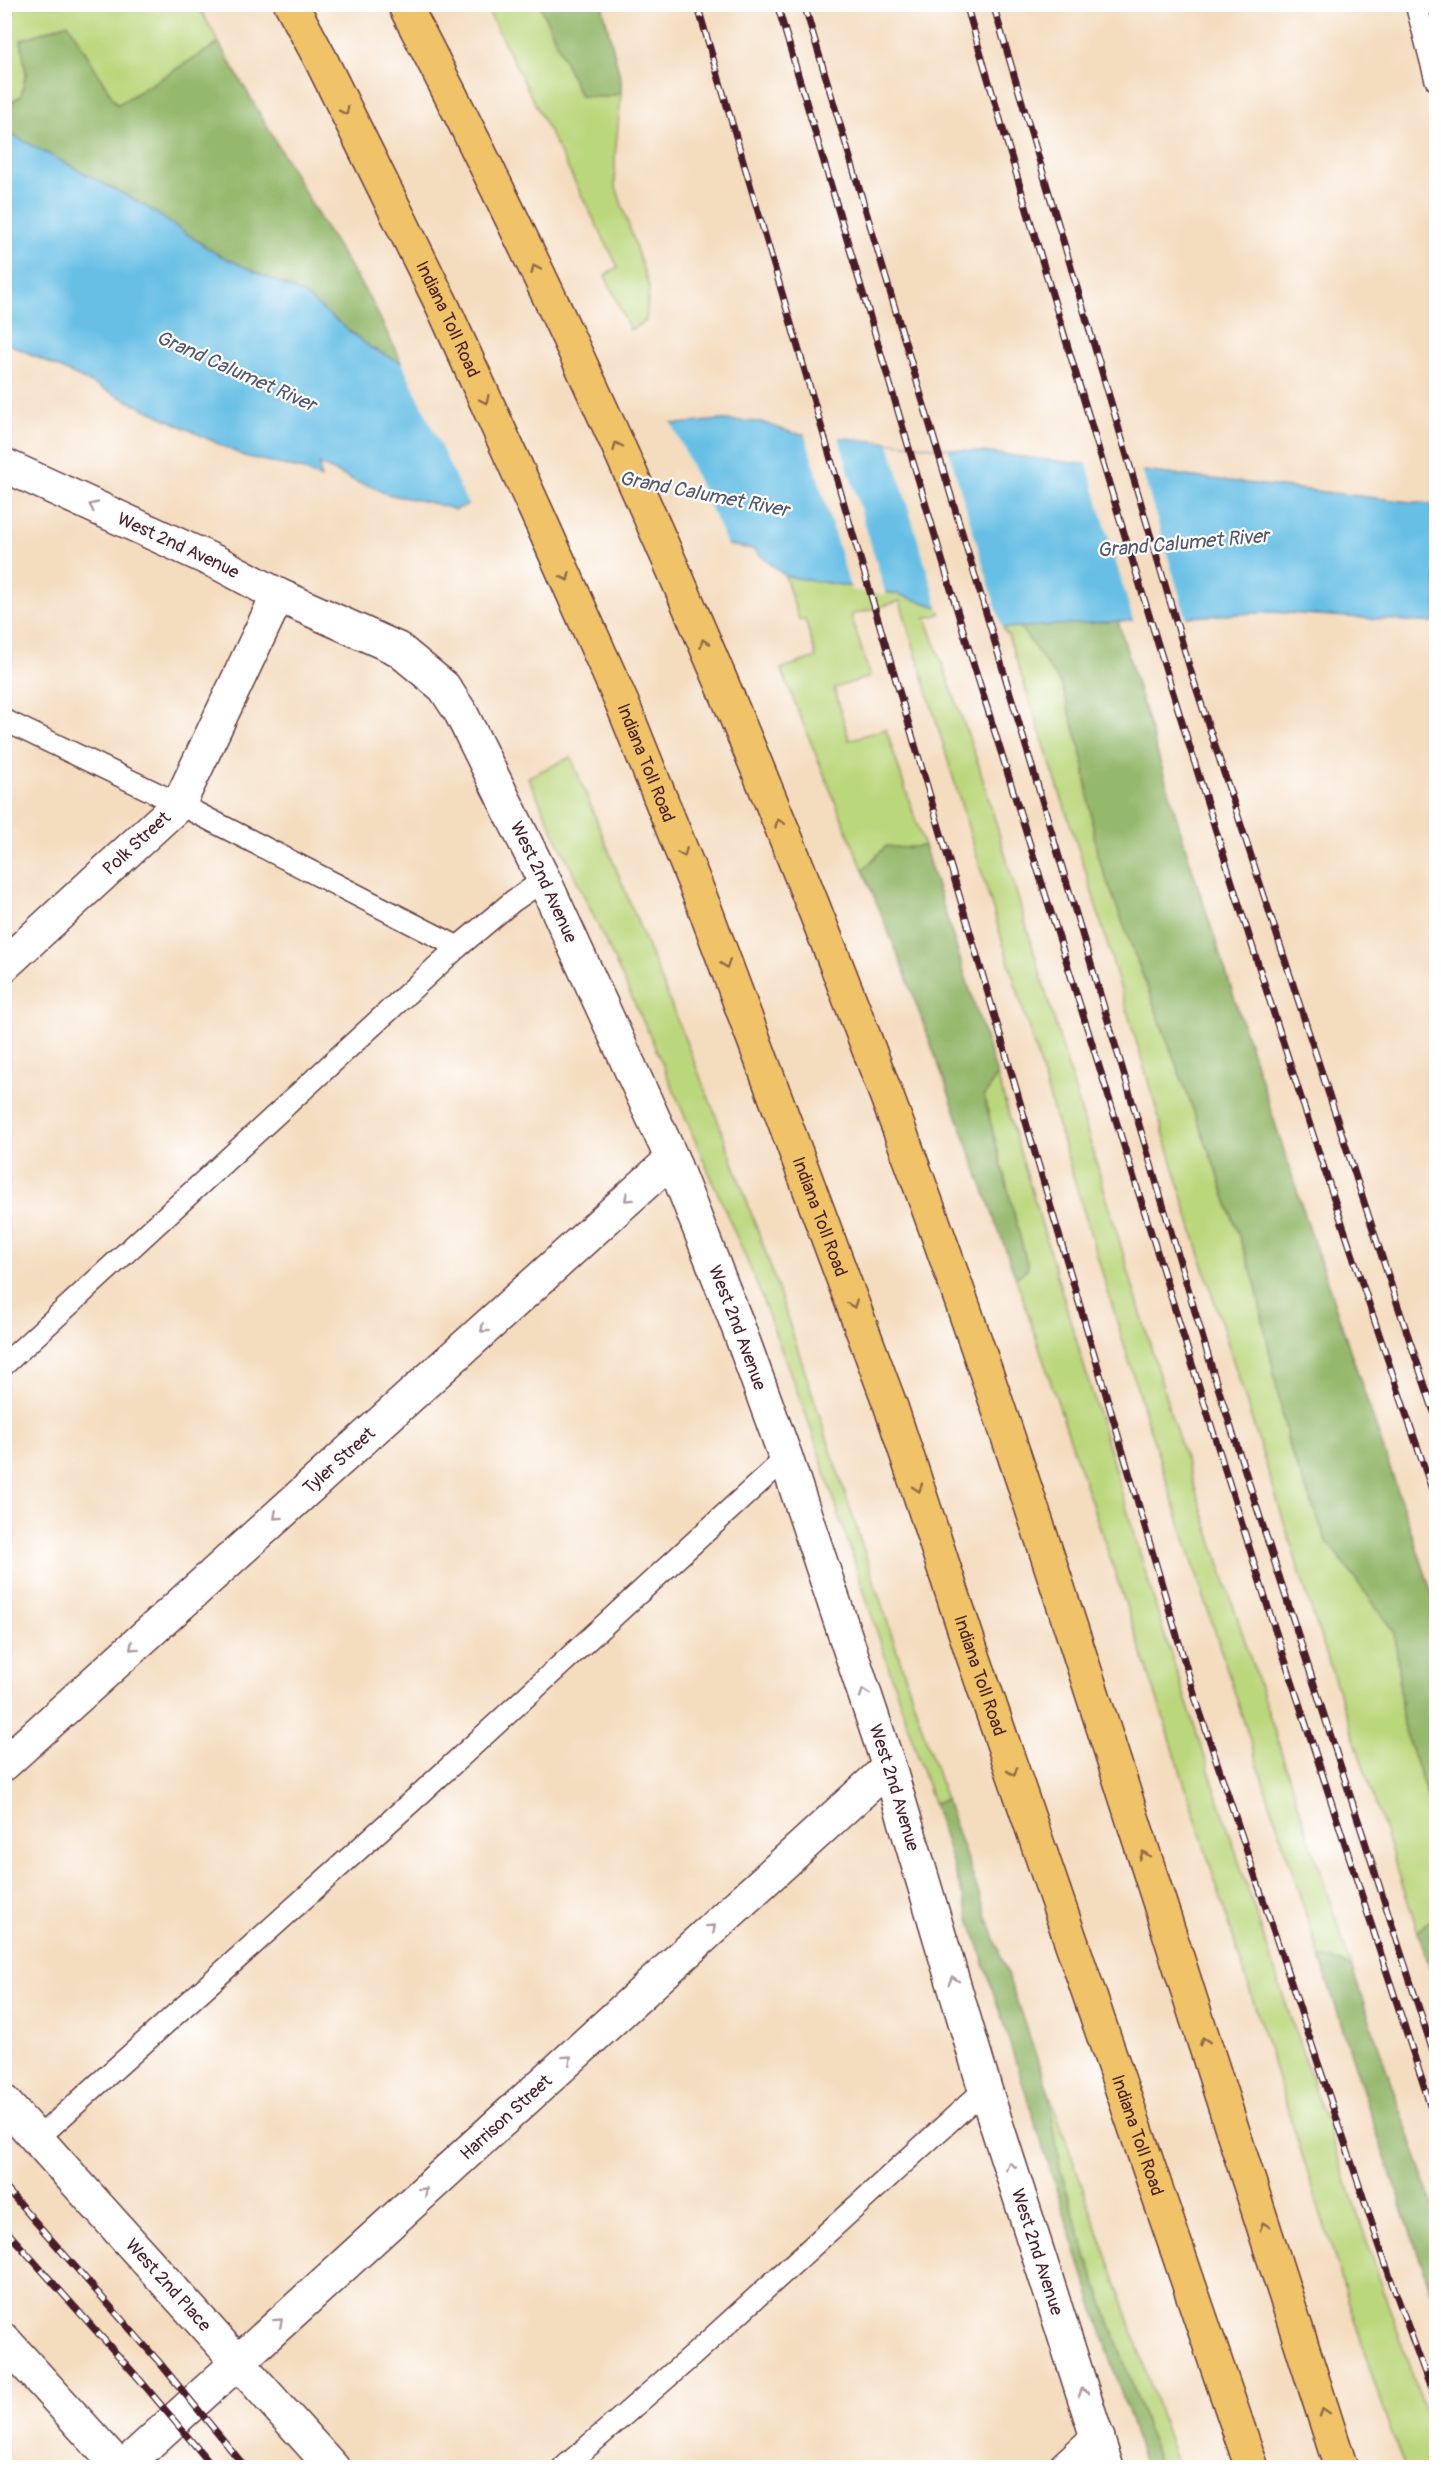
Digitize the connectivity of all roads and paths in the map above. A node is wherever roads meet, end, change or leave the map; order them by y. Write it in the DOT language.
graph roads {
  1 [pos="291,4"];
  2 [pos="1416,4"];
  3 [pos="410,15"];
  4 [pos="1437,80"];
  5 [pos="4,465"];
  6 [pos="278,595"];
  7 [pos="4,720"];
  8 [pos="179,804"];
  9 [pos="544,880"];
  10 [pos="458,947"];
  11 [pos="4,965"];
  12 [pos="672,1159"];
  13 [pos="4,1365"];
  14 [pos="786,1458"];
  15 [pos="4,1764"];
  16 [pos="889,1767"];
  17 [pos="985,2089"];
  18 [pos="4,2102"];
  19 [pos="37,2139"];
  20 [pos="4,2340"];
  21 [pos="236,2362"];
  22 [pos="1102,2453"];
  23 [pos="121,2468"];
  24 [pos="333,2468"];
  25 [pos="563,2468"];
  26 [pos="1065,2468"];
  27 [pos="1252,2468"];
  28 [pos="1341,2468"];
  1 -- 27 [label="highway, Indiana Toll Road, one-way"];
  2 -- 4 [label="lane"];
  28 -- 3 [label="highway, one-way"];
  6 -- 5 [label="street, West 2nd Avenue, one-way"];
  6 -- 8 [label="street, Polk Street"];
  6 -- 9 [label="street, West 2nd Avenue"];
  7 -- 8 [label="lane"];
  8 -- 10 [label="lane"];
  8 -- 11 [label="street, Polk Street"];
  9 -- 10 [label="lane"];
  9 -- 12 [label="street, West 2nd Avenue"];
  10 -- 13 [label="lane"];
  12 -- 14 [label="street, West 2nd Avenue"];
  12 -- 15 [label="street, Tyler Street, one-way"];
  16 -- 14 [label="street, West 2nd Avenue, one-way"];
  14 -- 19 [label="lane"];
  17 -- 16 [label="street, West 2nd Avenue, one-way"];
  21 -- 16 [label="street, Harrison Street, one-way"];
  22 -- 17 [label="street, West 2nd Avenue, one-way"];
  17 -- 25 [label="lane"];
  18 -- 19 [label="street, West 2nd Place"];
  19 -- 21 [label="street, West 2nd Place"];
  20 -- 23 [label="street"];
  21 -- 23 [label="street, Harrison Street"];
  21 -- 24 [label="street, West 2nd Place"];
  22 -- 26 [label="street"];
}
